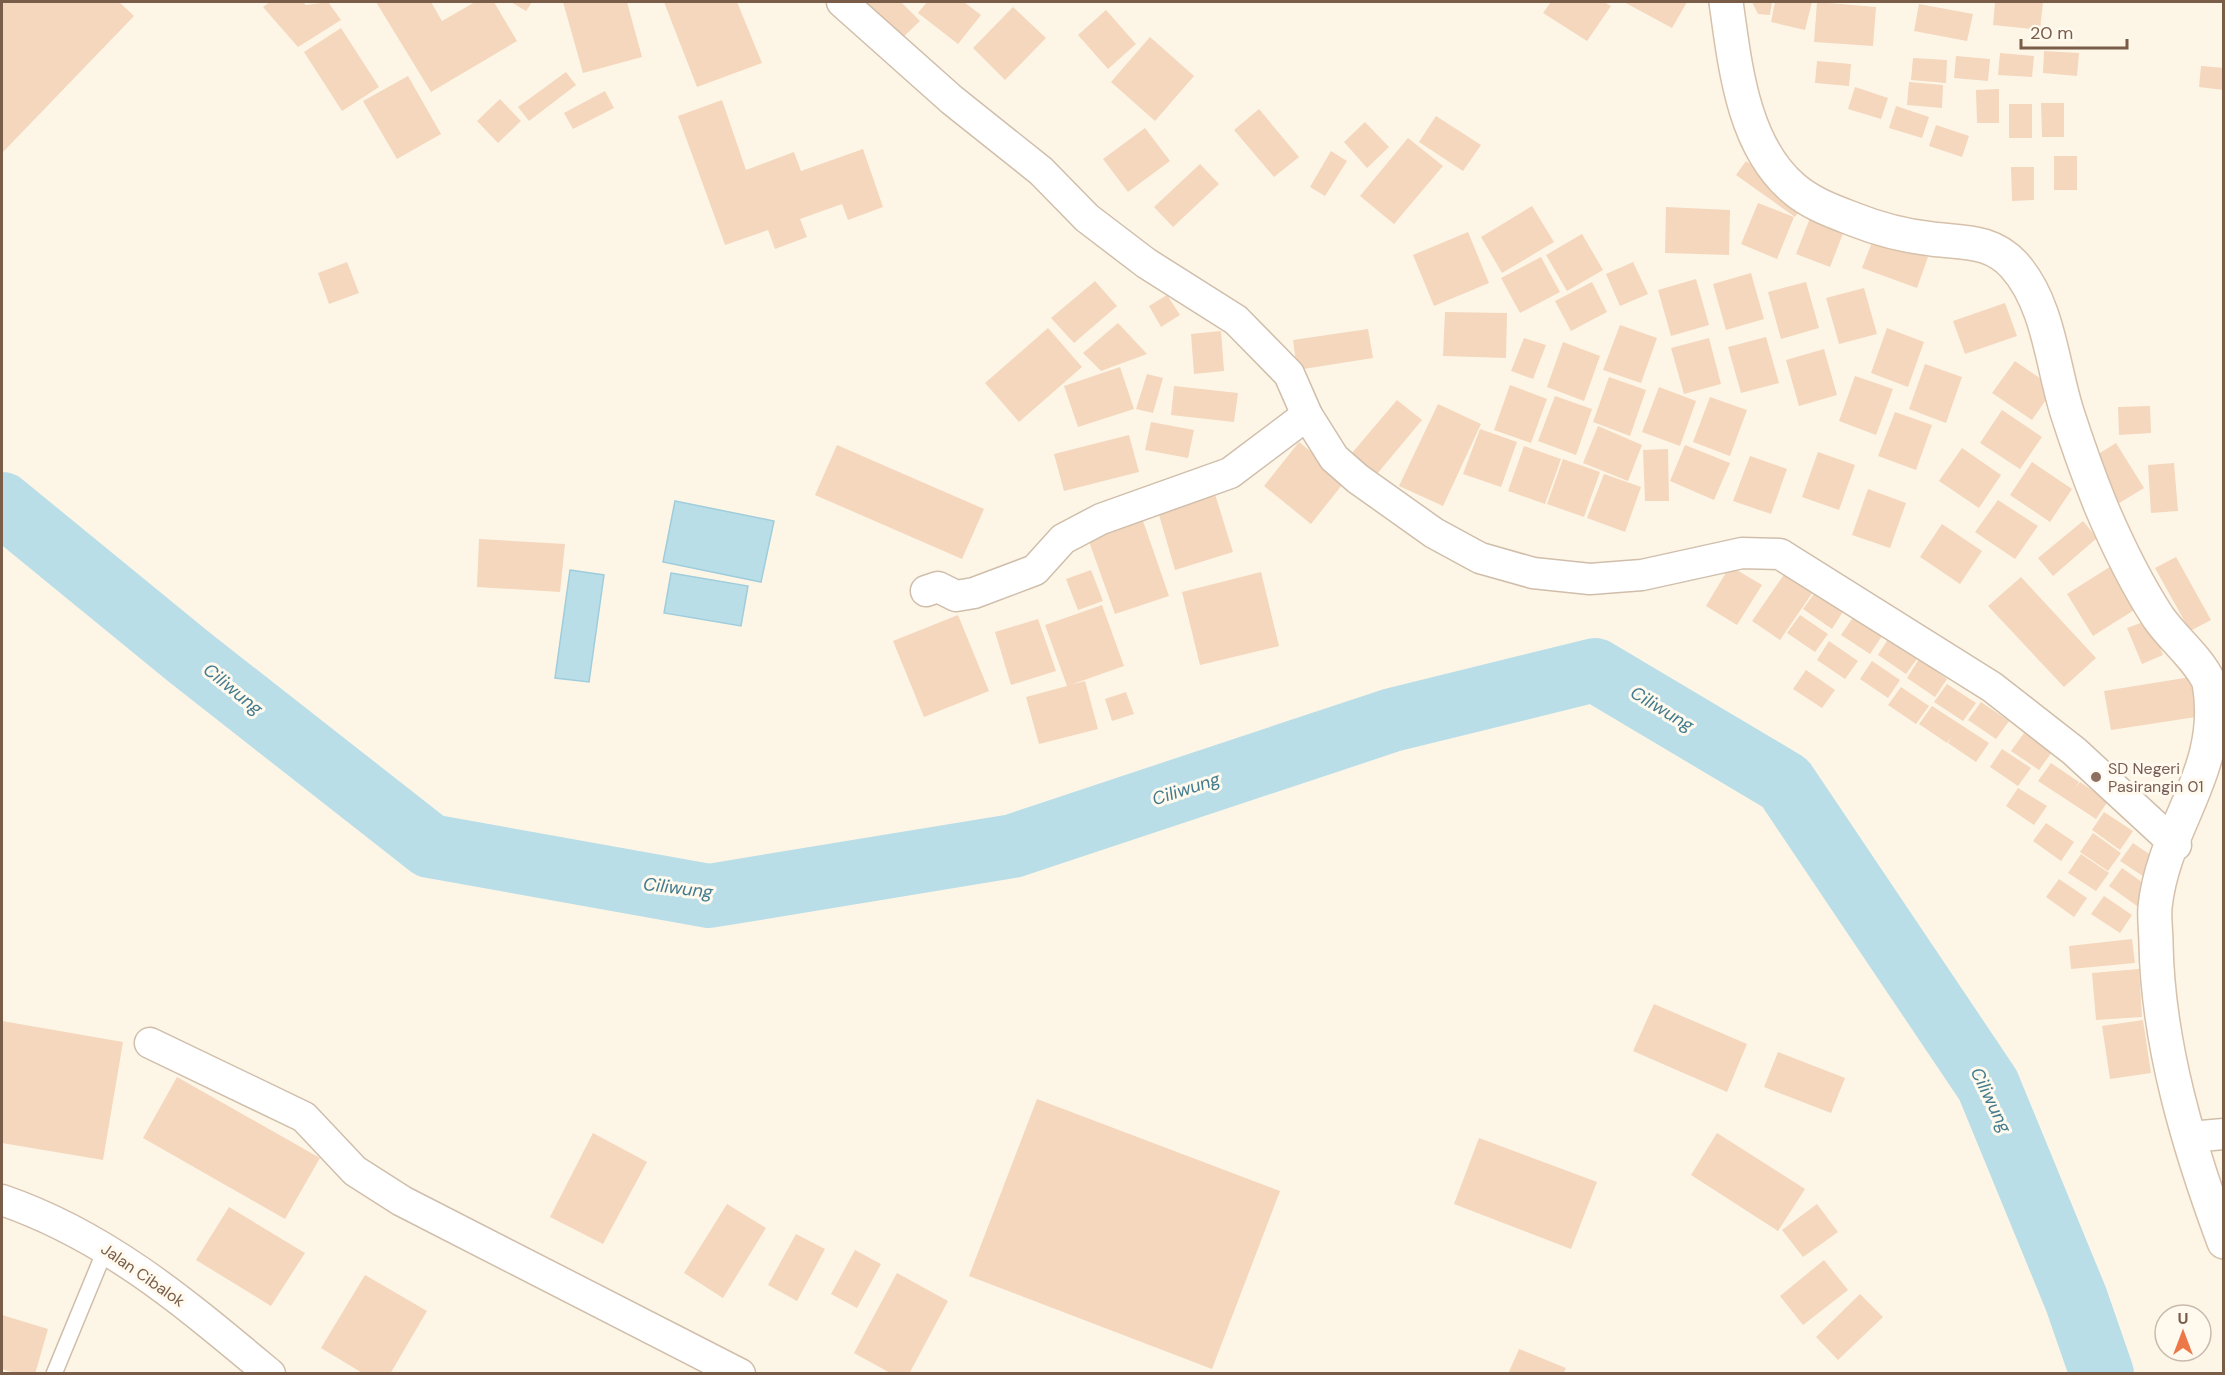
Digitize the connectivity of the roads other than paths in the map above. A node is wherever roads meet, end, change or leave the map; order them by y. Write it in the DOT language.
graph roads {
  1 [pos="1726,2"];
  2 [pos="846,3"];
  3 [pos="1307,415"];
  4 [pos="926,591"];
  5 [pos="2217,687"];
  6 [pos="2176,845"];
  7 [pos="150,1043"];
  8 [pos="2223,1134"];
  9 [pos="2190,1137"];
  10 [pos="2,1200"];
  11 [pos="2223,1242"];
  12 [pos="106,1248"];
  13 [pos="54,1374"];
  14 [pos="270,1374"];
  15 [pos="740,1374"];
  1 -- 5 [label="main road"];
  2 -- 3 [label="street"];
  3 -- 4 [label="street"];
  3 -- 6 [label="street"];
  5 -- 6 [label="main road"];
  6 -- 9 [label="main road"];
  7 -- 15 [label="street"];
  8 -- 9 [label="street"];
  9 -- 11 [label="main road"];
  10 -- 12 [label="street, Jalan Cibalok"];
  12 -- 13 [label="lane"];
  12 -- 14 [label="street, Jalan Cibalok"];
}
